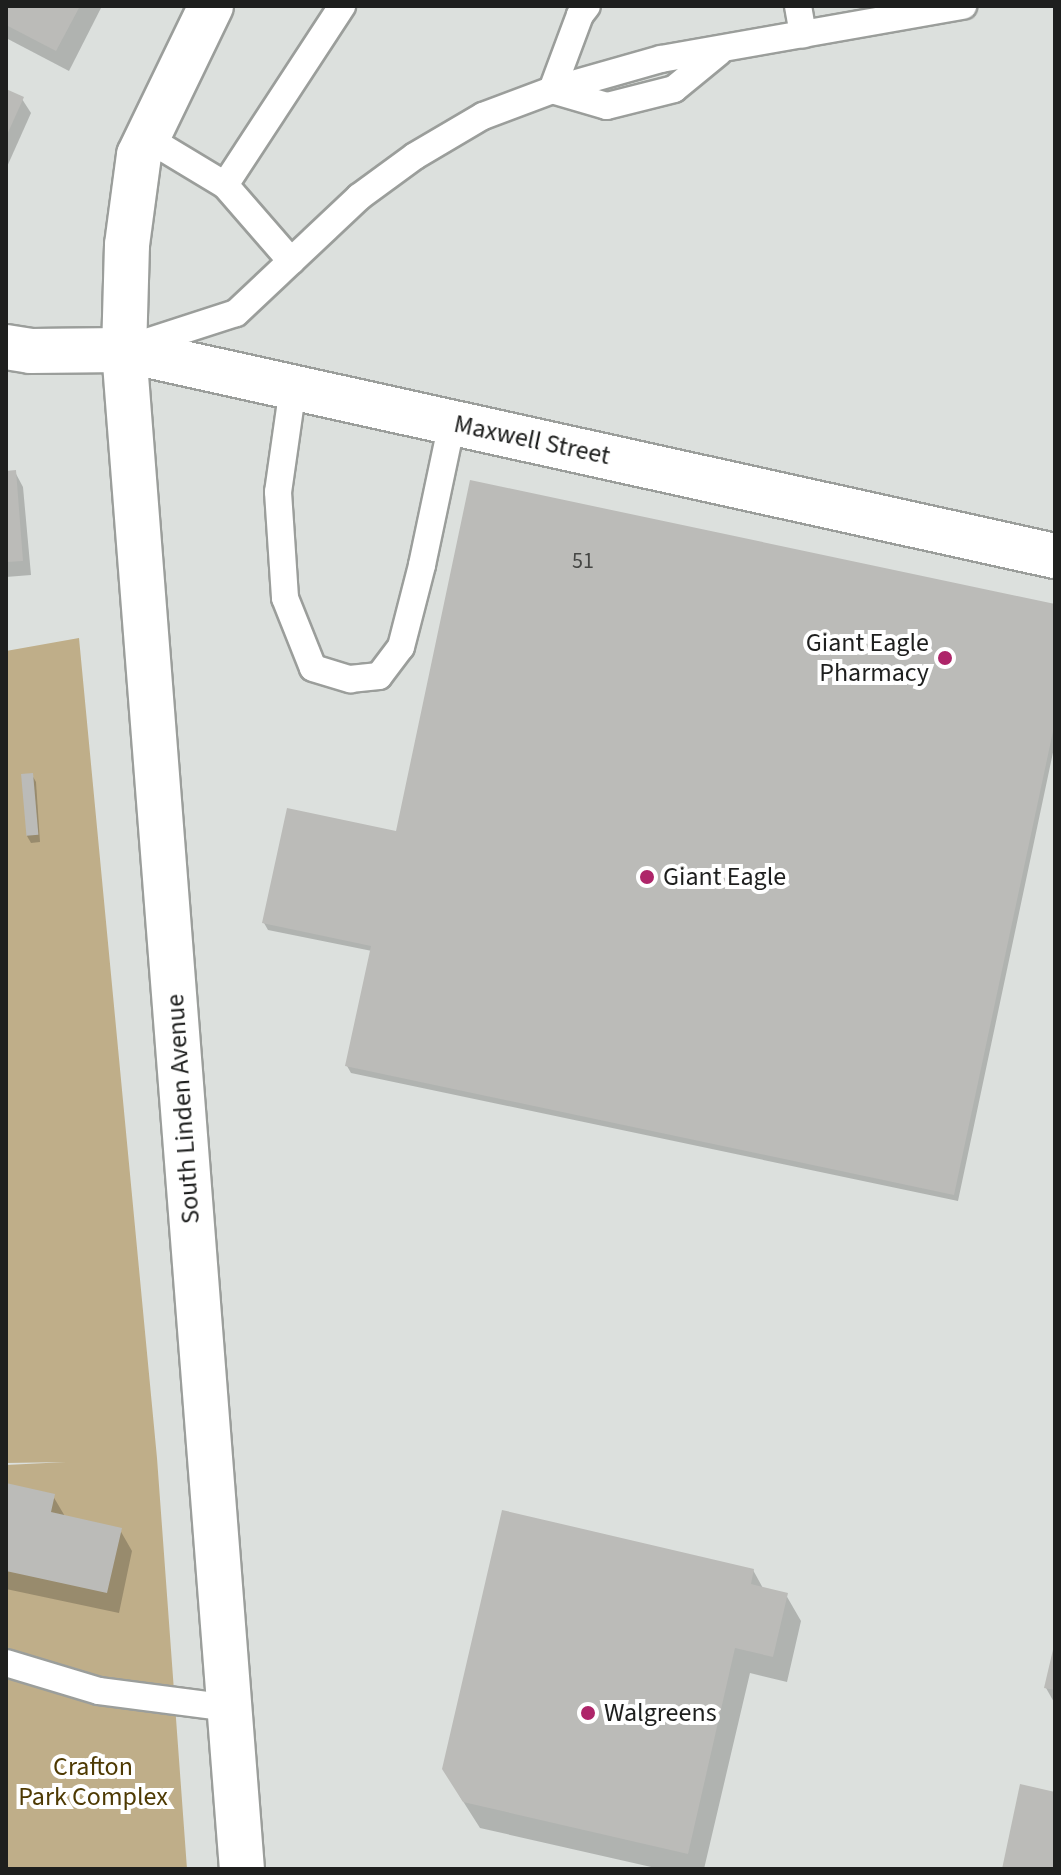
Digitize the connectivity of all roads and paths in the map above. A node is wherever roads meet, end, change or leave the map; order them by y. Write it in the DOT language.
graph roads {
  1 [pos="211,6"];
  2 [pos="342,6"];
  3 [pos="587,6"];
  4 [pos="798,6"];
  5 [pos="963,6"];
  6 [pos="803,35"];
  7 [pos="552,90"];
  8 [pos="147,138"];
  9 [pos="225,185"];
  10 [pos="291,261"];
  11 [pos="6,347"];
  12 [pos="124,350"];
  13 [pos="293,387"];
  14 [pos="452,423"];
  15 [pos="1055,556"];
  16 [pos="6,1663"];
  17 [pos="230,1708"];
  18 [pos="242,1869"];
  1 -- 8 [label="street, South Linden Avenue"];
  2 -- 9 [label="lane"];
  3 -- 7 [label="lane"];
  4 -- 6 [label="lane"];
  5 -- 6 [label="lane"];
  6 -- 7 [label="lane"];
  7 -- 10 [label="lane"];
  8 -- 9 [label="lane"];
  8 -- 12 [label="street, South Linden Avenue"];
  9 -- 10 [label="lane"];
  10 -- 12 [label="lane"];
  11 -- 12 [label="street, Maxwell Street"];
  12 -- 13 [label="street, Maxwell Street"];
  12 -- 17 [label="street, South Linden Avenue"];
  13 -- 14 [label="street, Maxwell Street"];
  13 -- 14 [label="lane"];
  14 -- 15 [label="street, Maxwell Street"];
  16 -- 17 [label="lane"];
  17 -- 18 [label="street, South Linden Avenue"];
}
